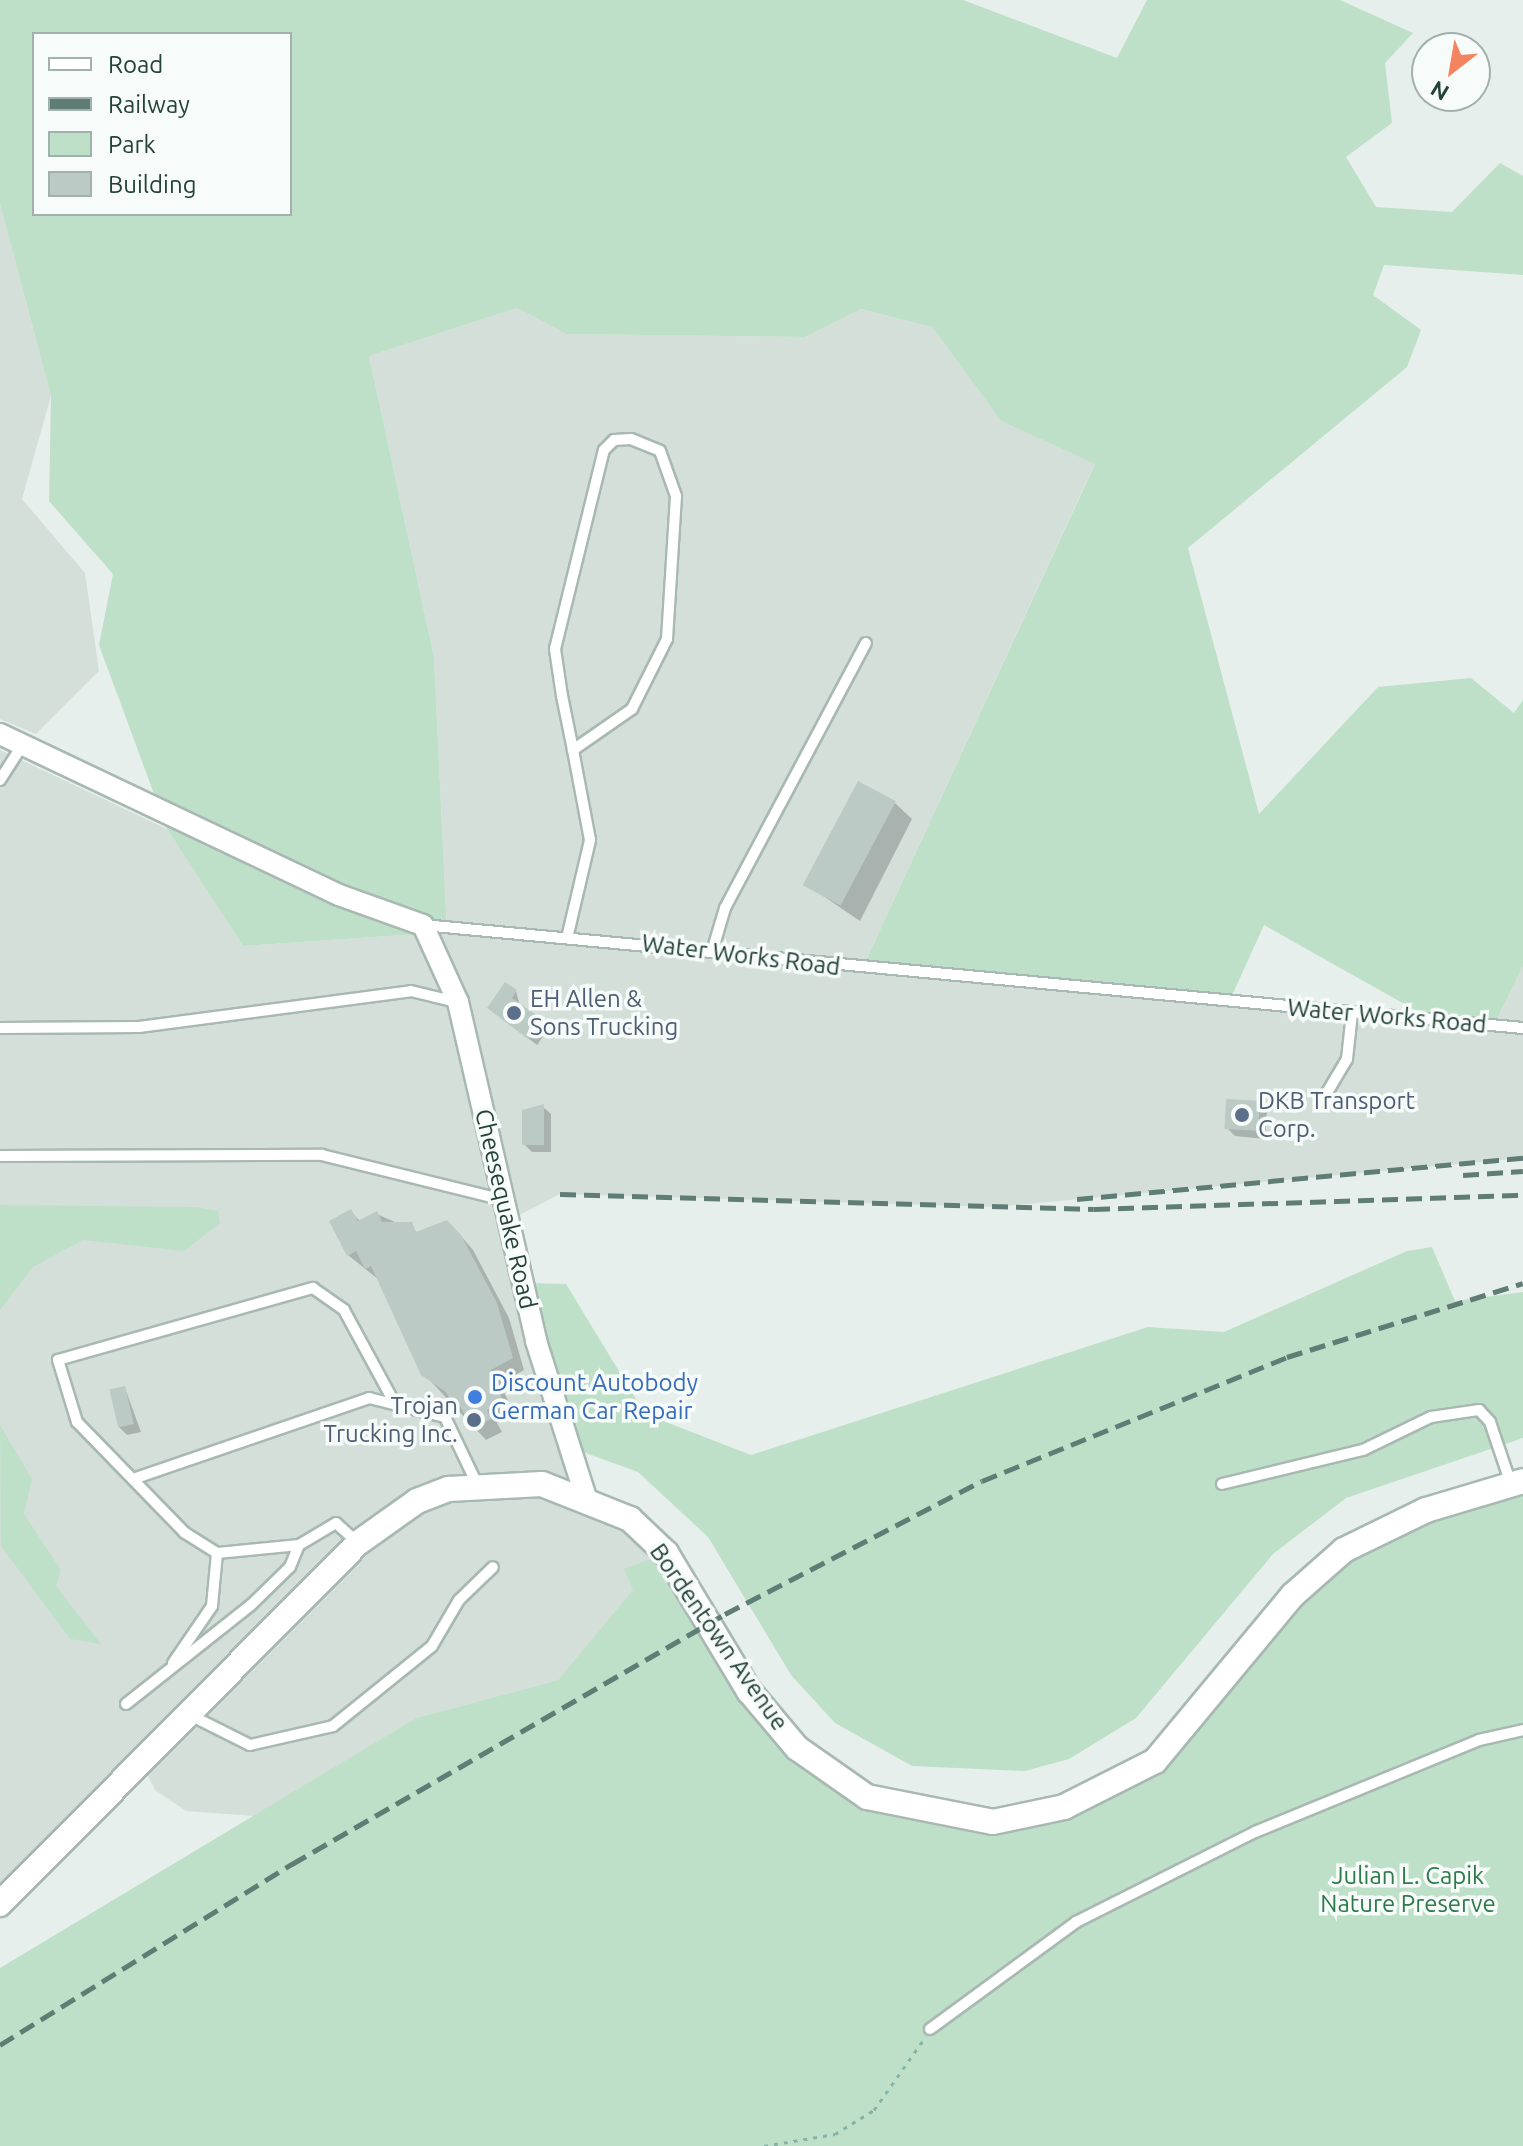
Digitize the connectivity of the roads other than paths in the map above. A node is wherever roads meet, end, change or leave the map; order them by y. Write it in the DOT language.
graph roads {
  1 [pos="866,643"];
  2 [pos="0,734"];
  3 [pos="23,744"];
  4 [pos="573,750"];
  5 [pos="0,780"];
  6 [pos="423,925"];
  7 [pos="568,934"];
  8 [pos="712,952"];
  9 [pos="458,1002"];
  10 [pos="1352,1013"];
  11 [pos="0,1028"];
  12 [pos="1523,1028"];
  13 [pos="1322,1101"];
  14 [pos="0,1156"];
  15 [pos="504,1200"];
  16 [pos="394,1402"];
  17 [pos="133,1479"];
  18 [pos="476,1482"];
  19 [pos="1517,1482"];
  20 [pos="1222,1484"];
  21 [pos="585,1495"];
  22 [pos="358,1543"];
  23 [pos="299,1545"];
  24 [pos="217,1553"];
  25 [pos="493,1567"];
  26 [pos="173,1663"];
  27 [pos="126,1704"];
  28 [pos="190,1715"];
  29 [pos="1523,1730"];
  30 [pos="0,1904"];
  31 [pos="930,2029"];
  1 -- 8 [label="lane"];
  2 -- 3 [label="street, Water Works Road"];
  3 -- 5 [label="lane"];
  3 -- 6 [label="street, Water Works Road"];
  4 -- 4 [label="lane"];
  4 -- 7 [label="lane"];
  6 -- 7 [label="lane, Water Works Road"];
  6 -- 9 [label="street, Cheesequake Road"];
  7 -- 8 [label="lane, Water Works Road"];
  8 -- 10 [label="lane, Water Works Road"];
  9 -- 11 [label="lane"];
  9 -- 15 [label="street, Cheesequake Road"];
  10 -- 12 [label="lane, Water Works Road"];
  10 -- 13 [label="lane"];
  14 -- 15 [label="lane"];
  15 -- 21 [label="street, Cheesequake Road"];
  16 -- 17 [label="lane"];
  16 -- 17 [label="lane"];
  16 -- 18 [label="lane"];
  17 -- 24 [label="lane"];
  18 -- 21 [label="main road, Bordentown Avenue"];
  18 -- 22 [label="main road, Bordentown Avenue"];
  19 -- 20 [label="lane"];
  19 -- 21 [label="main road, Bordentown Avenue"];
  22 -- 23 [label="lane"];
  22 -- 28 [label="main road, Bordentown Avenue"];
  23 -- 24 [label="lane"];
  23 -- 26 [label="lane"];
  24 -- 26 [label="lane"];
  25 -- 28 [label="lane"];
  26 -- 27 [label="lane"];
  28 -- 30 [label="main road, Bordentown Avenue"];
  29 -- 31 [label="lane"];
}
